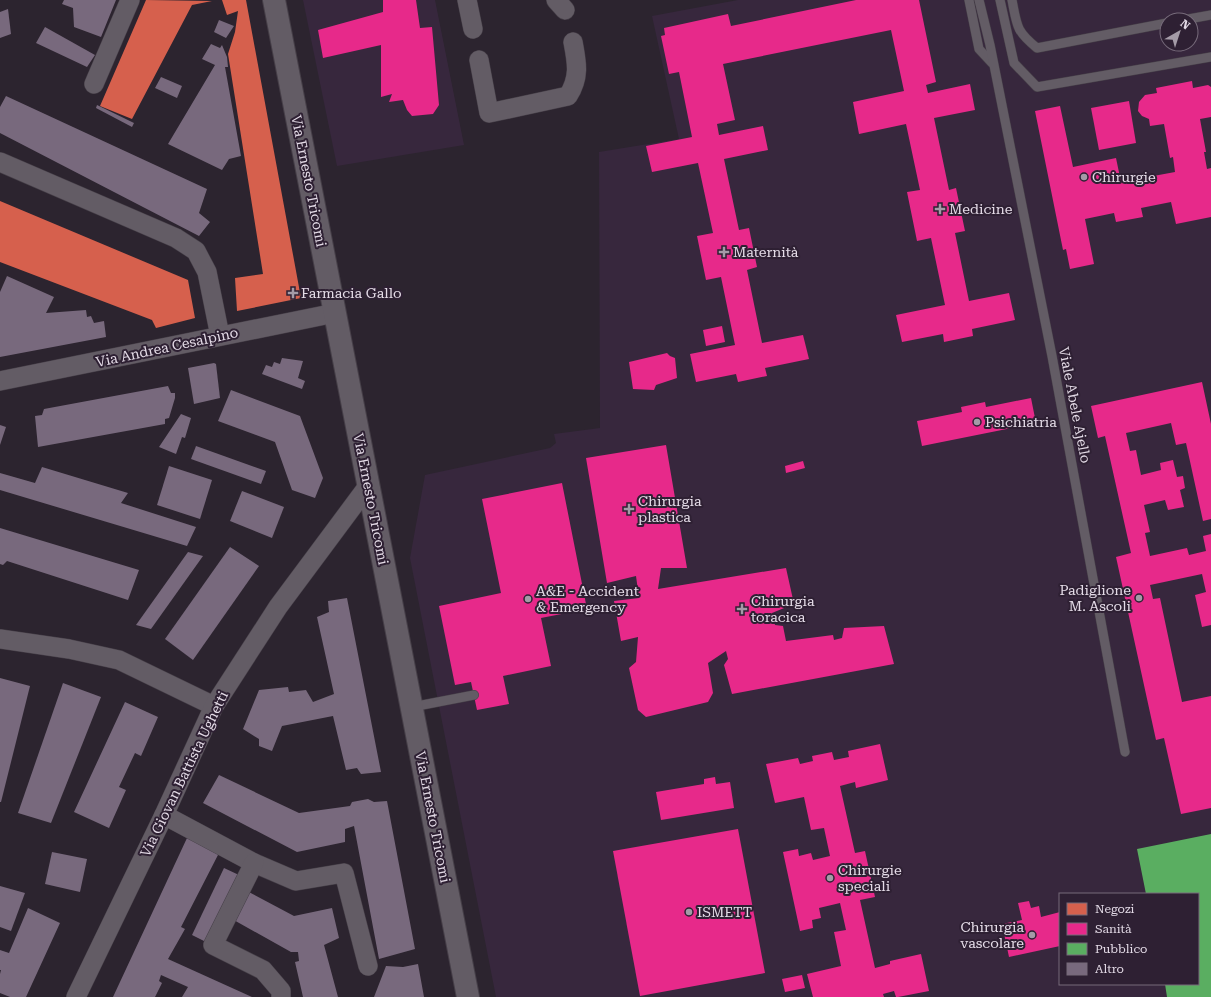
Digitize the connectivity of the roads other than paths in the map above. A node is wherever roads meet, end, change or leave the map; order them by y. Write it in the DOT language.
graph roads {
  1 [pos="130,0"];
  2 [pos="274,0"];
  3 [pos="466,0"];
  4 [pos="969,0"];
  5 [pos="979,0"];
  6 [pos="1000,0"];
  7 [pos="1012,0"];
  8 [pos="1211,15"];
  9 [pos="1199,17"];
  10 [pos="1159,25"];
  11 [pos="473,29"];
  12 [pos="1025,38"];
  13 [pos="573,42"];
  14 [pos="1010,47"];
  15 [pos="1211,58"];
  16 [pos="479,60"];
  17 [pos="993,64"];
  18 [pos="94,84"];
  19 [pos="0,162"];
  20 [pos="335,313"];
  21 [pos="220,336"];
  22 [pos="0,381"];
  23 [pos="368,486"];
  24 [pos="0,639"];
  25 [pos="474,695"];
  26 [pos="214,706"];
  27 [pos="412,707"];
  28 [pos="1125,752"];
  29 [pos="164,815"];
  30 [pos="254,863"];
  31 [pos="368,966"];
  32 [pos="76,997"];
  33 [pos="281,997"];
  34 [pos="468,997"];
  1 -- 18 [label="street"];
  2 -- 20 [label="street, Via Ernesto Tricomi"];
  3 -- 11 [label="street"];
  4 -- 17 [label="lane"];
  5 -- 17 [label="lane, Viale Abele Ajello"];
  6 -- 14 [label="lane"];
  7 -- 12 [label="lane"];
  8 -- 9 [label="lane"];
  10 -- 12 [label="lane"];
  12 -- 14 [label="lane"];
  13 -- 16 [label="street"];
  14 -- 15 [label="lane"];
  17 -- 28 [label="lane, Viale Abele Ajello"];
  19 -- 21 [label="street"];
  20 -- 21 [label="street, Via Andrea Cesalpino"];
  20 -- 23 [label="street, Via Ernesto Tricomi"];
  21 -- 22 [label="street, Via Andrea Cesalpino"];
  23 -- 26 [label="street, Via Giovan Battista Ughetti"];
  23 -- 27 [label="street, Via Ernesto Tricomi"];
  24 -- 26 [label="street"];
  25 -- 27 [label="lane"];
  26 -- 29 [label="street, Via Giovan Battista Ughetti"];
  27 -- 34 [label="street, Via Ernesto Tricomi"];
  29 -- 30 [label="street"];
  29 -- 32 [label="street, Via Giovan Battista Ughetti"];
  30 -- 31 [label="street"];
  30 -- 33 [label="street"];
}
